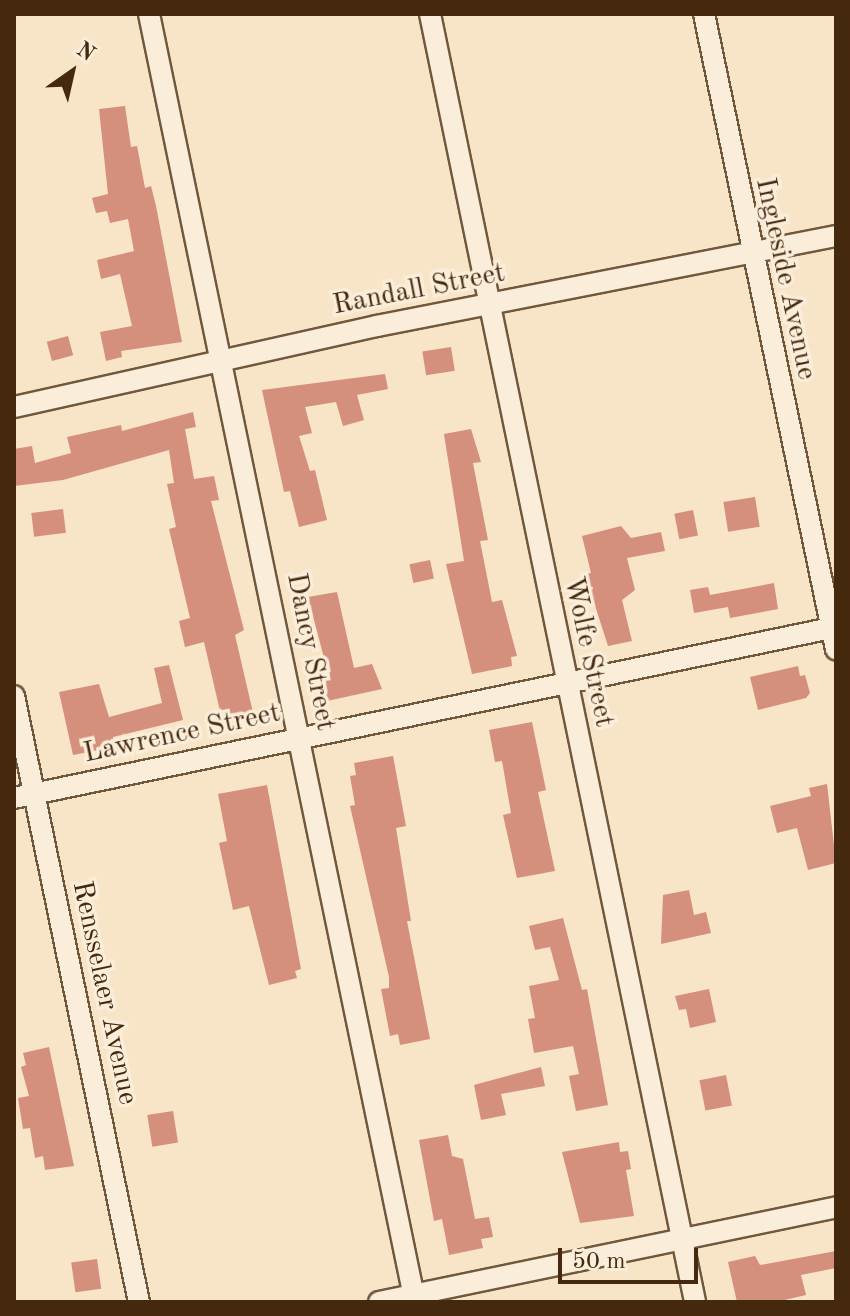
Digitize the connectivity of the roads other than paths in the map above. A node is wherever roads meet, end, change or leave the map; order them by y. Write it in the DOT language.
graph roads {
  1 [pos="149,14"];
  2 [pos="430,14"];
  3 [pos="704,14"];
  4 [pos="836,236"];
  5 [pos="750,252"];
  6 [pos="487,304"];
  7 [pos="220,360"];
  8 [pos="14,407"];
  9 [pos="831,628"];
  10 [pos="836,649"];
  11 [pos="566,682"];
  12 [pos="14,696"];
  13 [pos="299,738"];
  14 [pos="24,796"];
  15 [pos="836,1207"];
  16 [pos="682,1237"];
  17 [pos="414,1298"];
  18 [pos="139,1302"];
  19 [pos="379,1302"];
  20 [pos="695,1302"];
  1 -- 7 [label="street, Dancy Street"];
  2 -- 6 [label="street, Wolfe Street"];
  3 -- 5 [label="street, Ingleside Avenue"];
  4 -- 5 [label="street, Randall Street"];
  5 -- 6 [label="street, Randall Street"];
  5 -- 9 [label="street, Ingleside Avenue"];
  6 -- 7 [label="street, Randall Street"];
  6 -- 11 [label="street, Wolfe Street"];
  7 -- 8 [label="street, Randall Street"];
  7 -- 13 [label="street, Dancy Street"];
  9 -- 10 [label="street, Ingleside Avenue"];
  9 -- 11 [label="street, Lawrence Street"];
  11 -- 13 [label="street, Lawrence Street"];
  11 -- 16 [label="street, Wolfe Street"];
  12 -- 14 [label="street, Rensselaer Avenue"];
  13 -- 14 [label="street, Lawrence Street"];
  13 -- 17 [label="street, Dancy Street"];
  14 -- 18 [label="street, Rensselaer Avenue"];
  15 -- 16 [label="street"];
  16 -- 17 [label="street"];
  16 -- 20 [label="street, Wolfe Street"];
  17 -- 19 [label="street"];
}
